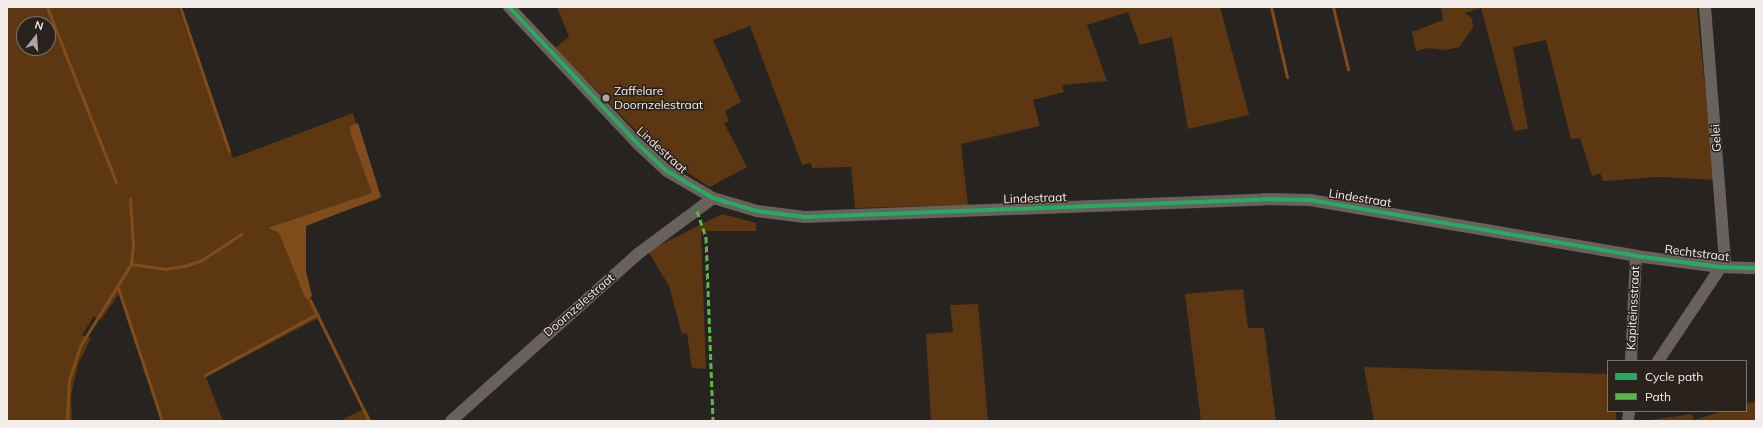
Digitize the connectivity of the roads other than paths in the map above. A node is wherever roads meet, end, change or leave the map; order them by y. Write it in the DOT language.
graph roads {
  1 [pos="509,7"];
  2 [pos="1704,7"];
  3 [pos="713,198"];
  4 [pos="1636,256"];
  5 [pos="1720,267"];
  6 [pos="1756,268"];
  7 [pos="1630,360"];
  8 [pos="1659,360"];
  9 [pos="451,421"];
  1 -- 3 [label="street, Lindestraat"];
  2 -- 5 [label="street, Gelei"];
  3 -- 4 [label="street, Lindestraat"];
  3 -- 9 [label="street, Doornzelestraat"];
  4 -- 5 [label="street, Rechtstraat"];
  4 -- 7 [label="street, Kapiteinsstraat"];
  5 -- 6 [label="street, Rechtstraat"];
  5 -- 8 [label="street"];
}
